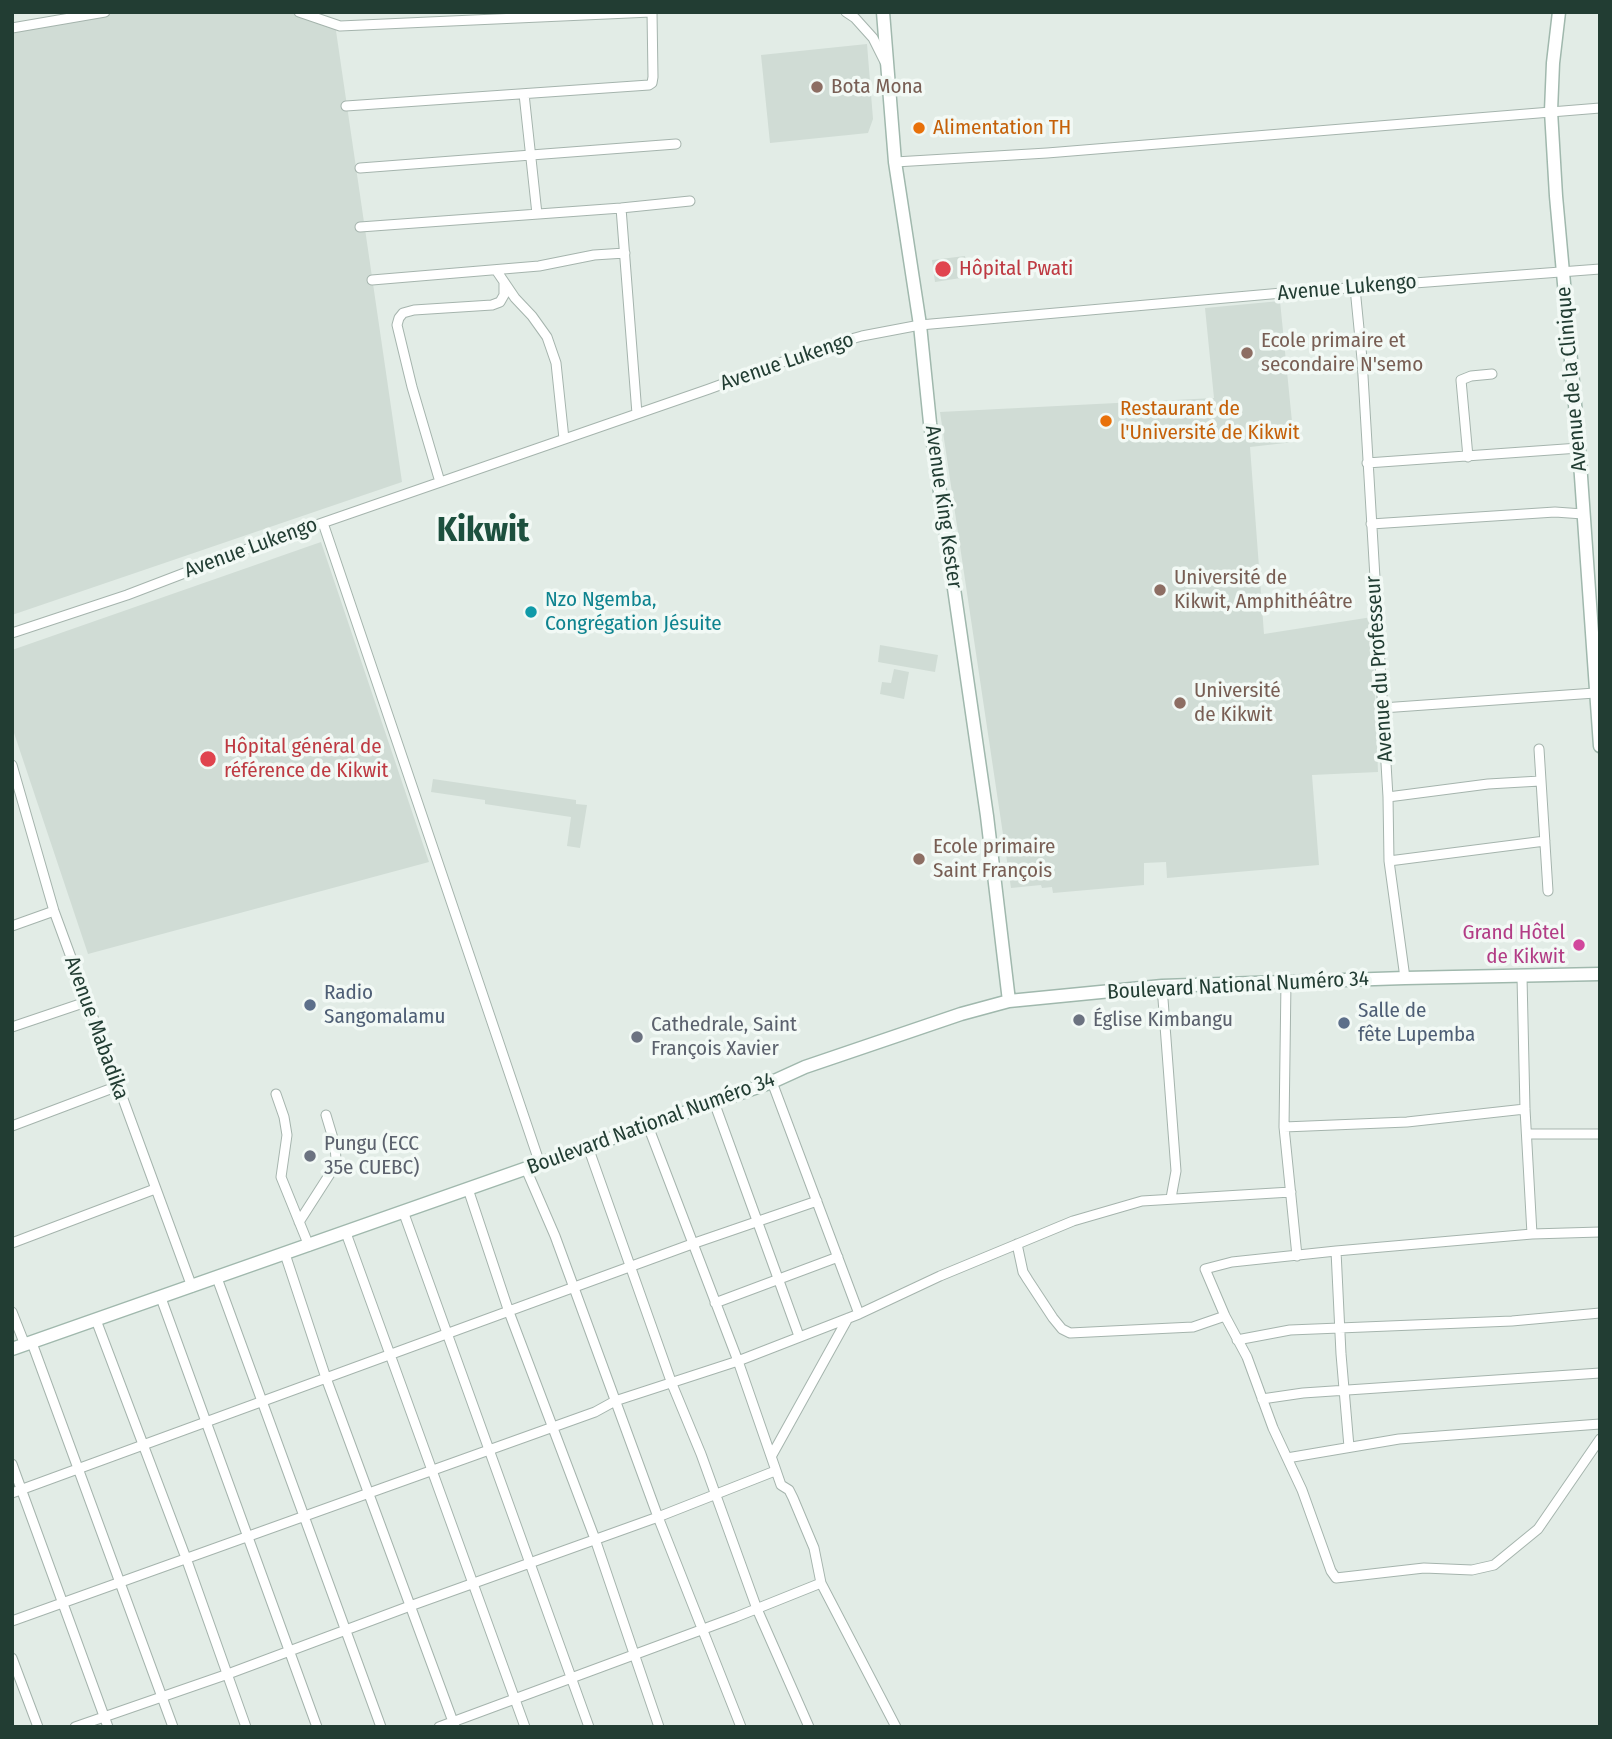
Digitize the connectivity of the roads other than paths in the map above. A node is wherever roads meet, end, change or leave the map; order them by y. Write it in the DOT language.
graph roads {
  1 [pos="104,12"];
  2 [pos="299,12"];
  3 [pos="652,12"];
  4 [pos="846,12"];
  5 [pos="883,12"];
  6 [pos="1559,12"];
  7 [pos="12,27"];
  8 [pos="887,66"];
  9 [pos="524,94"];
  10 [pos="346,106"];
  11 [pos="1600,108"];
  12 [pos="1551,111"];
  13 [pos="676,144"];
  14 [pos="530,155"];
  15 [pos="895,162"];
  16 [pos="359,168"];
  17 [pos="690,201"];
  18 [pos="621,208"];
  19 [pos="537,214"];
  20 [pos="360,227"];
  21 [pos="625,253"];
  22 [pos="1600,268"];
  23 [pos="496,270"];
  24 [pos="1563,271"];
  25 [pos="372,280"];
  26 [pos="504,282"];
  27 [pos="1355,288"];
  28 [pos="920,326"];
  29 [pos="1492,374"];
  30 [pos="637,414"];
  31 [pos="564,439"];
  32 [pos="1579,449"];
  33 [pos="1468,457"];
  34 [pos="1367,463"];
  35 [pos="440,482"];
  36 [pos="1583,514"];
  37 [pos="323,523"];
  38 [pos="1371,524"];
  39 [pos="12,633"];
  40 [pos="1595,638"];
  41 [pos="1595,693"];
  42 [pos="1598,707"];
  43 [pos="1382,708"];
  44 [pos="1600,746"];
  45 [pos="1539,750"];
  46 [pos="12,765"];
  47 [pos="1540,781"];
  48 [pos="1388,797"];
  49 [pos="1545,841"];
  50 [pos="1389,860"];
  51 [pos="1548,891"];
  52 [pos="54,911"];
  53 [pos="12,926"];
  54 [pos="1600,974"];
  55 [pos="1522,977"];
  56 [pos="1405,978"];
  57 [pos="1286,981"];
  58 [pos="1161,986"];
  59 [pos="1009,1001"];
  60 [pos="86,1002"];
  61 [pos="12,1027"];
  62 [pos="772,1082"];
  63 [pos="118,1086"];
  64 [pos="276,1094"];
  65 [pos="714,1102"];
  66 [pos="1525,1110"];
  67 [pos="326,1115"];
  68 [pos="12,1126"];
  69 [pos="648,1126"];
  70 [pos="1284,1127"];
  71 [pos="1527,1134"];
  72 [pos="1600,1134"];
  73 [pos="588,1147"];
  74 [pos="540,1164"];
  75 [pos="526,1169"];
  76 [pos="155,1189"];
  77 [pos="468,1189"];
  78 [pos="1292,1192"];
  79 [pos="1171,1198"];
  80 [pos="817,1201"];
  81 [pos="403,1211"];
  82 [pos="758,1220"];
  83 [pos="299,1222"];
  84 [pos="1600,1232"];
  85 [pos="345,1233"];
  86 [pos="1532,1234"];
  87 [pos="12,1243"];
  88 [pos="692,1244"];
  89 [pos="1017,1244"];
  90 [pos="309,1246"];
  91 [pos="1336,1251"];
  92 [pos="285,1254"];
  93 [pos="1297,1256"];
  94 [pos="838,1257"];
  95 [pos="632,1267"];
  96 [pos="218,1278"];
  97 [pos="779,1279"];
  98 [pos="192,1287"];
  99 [pos="575,1289"];
  100 [pos="161,1297"];
  101 [pos="715,1303"];
  102 [pos="12,1312"];
  103 [pos="509,1312"];
  104 [pos="1600,1313"];
  105 [pos="859,1314"];
  106 [pos="1224,1317"];
  107 [pos="848,1318"];
  108 [pos="96,1320"];
  109 [pos="1339,1329"];
  110 [pos="448,1335"];
  111 [pos="799,1336"];
  112 [pos="1237,1339"];
  113 [pos="23,1346"];
  114 [pos="391,1355"];
  115 [pos="738,1360"];
  116 [pos="1600,1373"];
  117 [pos="326,1378"];
  118 [pos="672,1384"];
  119 [pos="1344,1391"];
  120 [pos="1262,1399"];
  121 [pos="262,1401"];
  122 [pos="615,1401"];
  123 [pos="205,1421"];
  124 [pos="1600,1424"];
  125 [pos="553,1426"];
  126 [pos="1600,1439"];
  127 [pos="143,1444"];
  128 [pos="1349,1447"];
  129 [pos="489,1448"];
  130 [pos="772,1455"];
  131 [pos="1287,1458"];
  132 [pos="12,1464"];
  133 [pos="78,1469"];
  134 [pos="432,1470"];
  135 [pos="775,1471"];
  136 [pos="17,1491"];
  137 [pos="369,1492"];
  138 [pos="714,1496"];
  139 [pos="304,1515"];
  140 [pos="658,1517"];
  141 [pos="248,1535"];
  142 [pos="595,1539"];
  143 [pos="186,1558"];
  144 [pos="531,1563"];
  145 [pos="120,1583"];
  146 [pos="821,1583"];
  147 [pos="472,1584"];
  148 [pos="63,1603"];
  149 [pos="410,1605"];
  150 [pos="757,1609"];
  151 [pos="12,1622"];
  152 [pos="346,1629"];
  153 [pos="701,1629"];
  154 [pos="290,1650"];
  155 [pos="634,1653"];
  156 [pos="12,1658"];
  157 [pos="228,1674"];
  158 [pos="572,1677"];
  159 [pos="162,1696"];
  160 [pos="515,1699"];
  161 [pos="106,1722"];
  162 [pos="454,1724"];
  163 [pos="38,1727"];
  164 [pos="75,1727"];
  165 [pos="173,1727"];
  166 [pos="246,1727"];
  167 [pos="317,1727"];
  168 [pos="381,1727"];
  169 [pos="439,1727"];
  170 [pos="525,1727"];
  171 [pos="589,1727"];
  172 [pos="659,1727"];
  173 [pos="741,1727"];
  174 [pos="809,1727"];
  175 [pos="896,1727"];
  1 -- 7 [label="street"];
  2 -- 3 [label="street"];
  3 -- 9 [label="street"];
  4 -- 8 [label="street"];
  5 -- 8 [label="street, Avenue King Kester"];
  6 -- 12 [label="street, Avenue de la Clinique"];
  8 -- 15 [label="street, Avenue King Kester"];
  9 -- 10 [label="street"];
  9 -- 14 [label="street"];
  11 -- 12 [label="street"];
  12 -- 15 [label="street"];
  12 -- 24 [label="street, Avenue de la Clinique"];
  13 -- 14 [label="street"];
  14 -- 16 [label="street"];
  14 -- 19 [label="street"];
  15 -- 28 [label="street, Avenue King Kester"];
  17 -- 18 [label="street"];
  18 -- 19 [label="street"];
  18 -- 21 [label="street"];
  19 -- 20 [label="street"];
  21 -- 23 [label="street"];
  21 -- 30 [label="street"];
  22 -- 24 [label="street, Avenue Lukengo"];
  23 -- 25 [label="street"];
  23 -- 26 [label="street"];
  24 -- 27 [label="street, Avenue Lukengo"];
  24 -- 32 [label="street, Avenue de la Clinique"];
  26 -- 31 [label="street"];
  26 -- 35 [label="street"];
  27 -- 28 [label="street, Avenue Lukengo"];
  27 -- 34 [label="street, Avenue du Professeur"];
  28 -- 30 [label="street, Avenue Lukengo"];
  28 -- 59 [label="street, Avenue King Kester"];
  29 -- 33 [label="street"];
  30 -- 31 [label="street, Avenue Lukengo"];
  31 -- 35 [label="street, Avenue Lukengo"];
  32 -- 33 [label="street"];
  32 -- 36 [label="street, Avenue de la Clinique"];
  33 -- 34 [label="street"];
  34 -- 38 [label="street, Avenue du Professeur"];
  35 -- 37 [label="street, Avenue Lukengo"];
  36 -- 38 [label="street"];
  36 -- 40 [label="street, Avenue de la Clinique"];
  37 -- 39 [label="street, Avenue Lukengo"];
  37 -- 74 [label="street"];
  38 -- 43 [label="street, Avenue du Professeur"];
  40 -- 41 [label="street, Avenue de la Clinique"];
  41 -- 42 [label="street, Avenue de la Clinique"];
  41 -- 43 [label="street"];
  42 -- 44 [label="street, Avenue de la Clinique"];
  43 -- 48 [label="street, Avenue du Professeur"];
  45 -- 47 [label="street"];
  46 -- 52 [label="street, Avenue Mabadika"];
  47 -- 48 [label="street"];
  47 -- 49 [label="street"];
  48 -- 50 [label="street, Avenue du Professeur"];
  49 -- 50 [label="street"];
  49 -- 51 [label="street"];
  50 -- 56 [label="street, Avenue du Professeur"];
  52 -- 53 [label="street"];
  52 -- 60 [label="street, Avenue Mabadika"];
  54 -- 55 [label="street, Boulevard National Numéro 34"];
  55 -- 56 [label="street, Boulevard National Numéro 34"];
  55 -- 66 [label="street"];
  56 -- 57 [label="street, Boulevard National Numéro 34"];
  57 -- 58 [label="street, Boulevard National Numéro 34"];
  57 -- 70 [label="street"];
  58 -- 59 [label="street, Boulevard National Numéro 34"];
  58 -- 79 [label="street"];
  59 -- 62 [label="street, Boulevard National Numéro 34"];
  60 -- 61 [label="street"];
  60 -- 63 [label="street, Avenue Mabadika"];
  62 -- 65 [label="street, Boulevard National Numéro 34"];
  62 -- 80 [label="street"];
  63 -- 68 [label="street"];
  63 -- 76 [label="street, Avenue Mabadika"];
  64 -- 83 [label="street"];
  65 -- 69 [label="street, Boulevard National Numéro 34"];
  65 -- 82 [label="street"];
  66 -- 70 [label="street"];
  66 -- 71 [label="street"];
  67 -- 83 [label="street"];
  69 -- 73 [label="street, Boulevard National Numéro 34"];
  69 -- 88 [label="street"];
  70 -- 78 [label="street"];
  71 -- 72 [label="street"];
  71 -- 86 [label="street"];
  73 -- 74 [label="street, Boulevard National Numéro 34"];
  73 -- 95 [label="street"];
  74 -- 75 [label="street, Boulevard National Numéro 34"];
  75 -- 77 [label="street, Boulevard National Numéro 34"];
  75 -- 99 [label="street"];
  76 -- 87 [label="street"];
  76 -- 98 [label="street, Avenue Mabadika"];
  77 -- 81 [label="street, Boulevard National Numéro 34"];
  77 -- 103 [label="street"];
  78 -- 79 [label="street"];
  78 -- 93 [label="street"];
  79 -- 89 [label="street"];
  80 -- 82 [label="street"];
  80 -- 94 [label="street"];
  81 -- 85 [label="street, Boulevard National Numéro 34"];
  81 -- 110 [label="street"];
  82 -- 88 [label="street"];
  82 -- 97 [label="street"];
  83 -- 90 [label="street"];
  84 -- 86 [label="street"];
  85 -- 90 [label="street, Boulevard National Numéro 34"];
  85 -- 114 [label="street"];
  86 -- 91 [label="street"];
  88 -- 95 [label="street"];
  88 -- 101 [label="street"];
  89 -- 105 [label="street"];
  89 -- 106 [label="street"];
  90 -- 92 [label="street, Boulevard National Numéro 34"];
  91 -- 93 [label="street"];
  91 -- 109 [label="street"];
  92 -- 96 [label="street, Boulevard National Numéro 34"];
  92 -- 117 [label="street"];
  93 -- 106 [label="street"];
  94 -- 97 [label="street"];
  94 -- 105 [label="street"];
  95 -- 99 [label="street"];
  95 -- 118 [label="street"];
  96 -- 98 [label="street, Boulevard National Numéro 34"];
  96 -- 121 [label="street"];
  97 -- 101 [label="street"];
  97 -- 111 [label="street"];
  98 -- 100 [label="street, Boulevard National Numéro 34"];
  99 -- 103 [label="street"];
  99 -- 122 [label="street"];
  100 -- 108 [label="street, Boulevard National Numéro 34"];
  100 -- 123 [label="street"];
  101 -- 115 [label="street"];
  102 -- 113 [label="street"];
  103 -- 110 [label="street"];
  103 -- 125 [label="street"];
  104 -- 109 [label="street"];
  105 -- 107 [label="street"];
  106 -- 112 [label="street"];
  107 -- 111 [label="street"];
  107 -- 130 [label="street"];
  108 -- 113 [label="street, Boulevard National Numéro 34"];
  108 -- 127 [label="street"];
  109 -- 112 [label="street"];
  109 -- 119 [label="street"];
  110 -- 114 [label="street"];
  110 -- 129 [label="street"];
  111 -- 115 [label="street"];
  112 -- 120 [label="street"];
  113 -- 133 [label="street"];
  114 -- 117 [label="street"];
  114 -- 134 [label="street"];
  115 -- 118 [label="street"];
  115 -- 130 [label="street"];
  116 -- 119 [label="street"];
  117 -- 121 [label="street"];
  117 -- 137 [label="street"];
  118 -- 122 [label="street"];
  118 -- 138 [label="street"];
  119 -- 120 [label="street"];
  119 -- 128 [label="street"];
  120 -- 131 [label="street"];
  121 -- 123 [label="street"];
  121 -- 139 [label="street"];
  122 -- 125 [label="street"];
  122 -- 140 [label="street"];
  123 -- 127 [label="street"];
  123 -- 141 [label="street"];
  124 -- 128 [label="street"];
  125 -- 129 [label="street"];
  125 -- 142 [label="street"];
  126 -- 131 [label="street"];
  127 -- 133 [label="street"];
  127 -- 143 [label="street"];
  128 -- 131 [label="street"];
  129 -- 134 [label="street"];
  129 -- 144 [label="street"];
  130 -- 135 [label="street"];
  132 -- 136 [label="street"];
  133 -- 136 [label="street"];
  133 -- 145 [label="street"];
  134 -- 137 [label="street"];
  134 -- 147 [label="street"];
  135 -- 138 [label="street"];
  135 -- 146 [label="street"];
  136 -- 148 [label="street"];
  137 -- 139 [label="street"];
  137 -- 149 [label="street"];
  138 -- 140 [label="street"];
  138 -- 150 [label="street"];
  139 -- 141 [label="street"];
  139 -- 152 [label="street"];
  140 -- 142 [label="street"];
  140 -- 153 [label="street"];
  141 -- 143 [label="street"];
  141 -- 154 [label="street"];
  142 -- 144 [label="street"];
  142 -- 155 [label="street"];
  143 -- 145 [label="street"];
  143 -- 157 [label="street"];
  144 -- 147 [label="street"];
  144 -- 158 [label="street"];
  145 -- 148 [label="street"];
  145 -- 159 [label="street"];
  146 -- 150 [label="street"];
  146 -- 175 [label="street"];
  147 -- 149 [label="street"];
  147 -- 160 [label="street"];
  148 -- 151 [label="street"];
  148 -- 161 [label="street"];
  149 -- 152 [label="street"];
  149 -- 162 [label="street"];
  150 -- 153 [label="street"];
  150 -- 174 [label="street"];
  152 -- 154 [label="street"];
  152 -- 168 [label="street"];
  153 -- 155 [label="street"];
  153 -- 173 [label="street"];
  154 -- 157 [label="street"];
  154 -- 167 [label="street"];
  155 -- 158 [label="street"];
  155 -- 172 [label="street"];
  156 -- 163 [label="street"];
  157 -- 159 [label="street"];
  157 -- 166 [label="street"];
  158 -- 160 [label="street"];
  158 -- 171 [label="street"];
  159 -- 161 [label="street"];
  159 -- 165 [label="street"];
  160 -- 162 [label="street"];
  160 -- 170 [label="street"];
  161 -- 164 [label="street"];
  162 -- 169 [label="street"];
}
